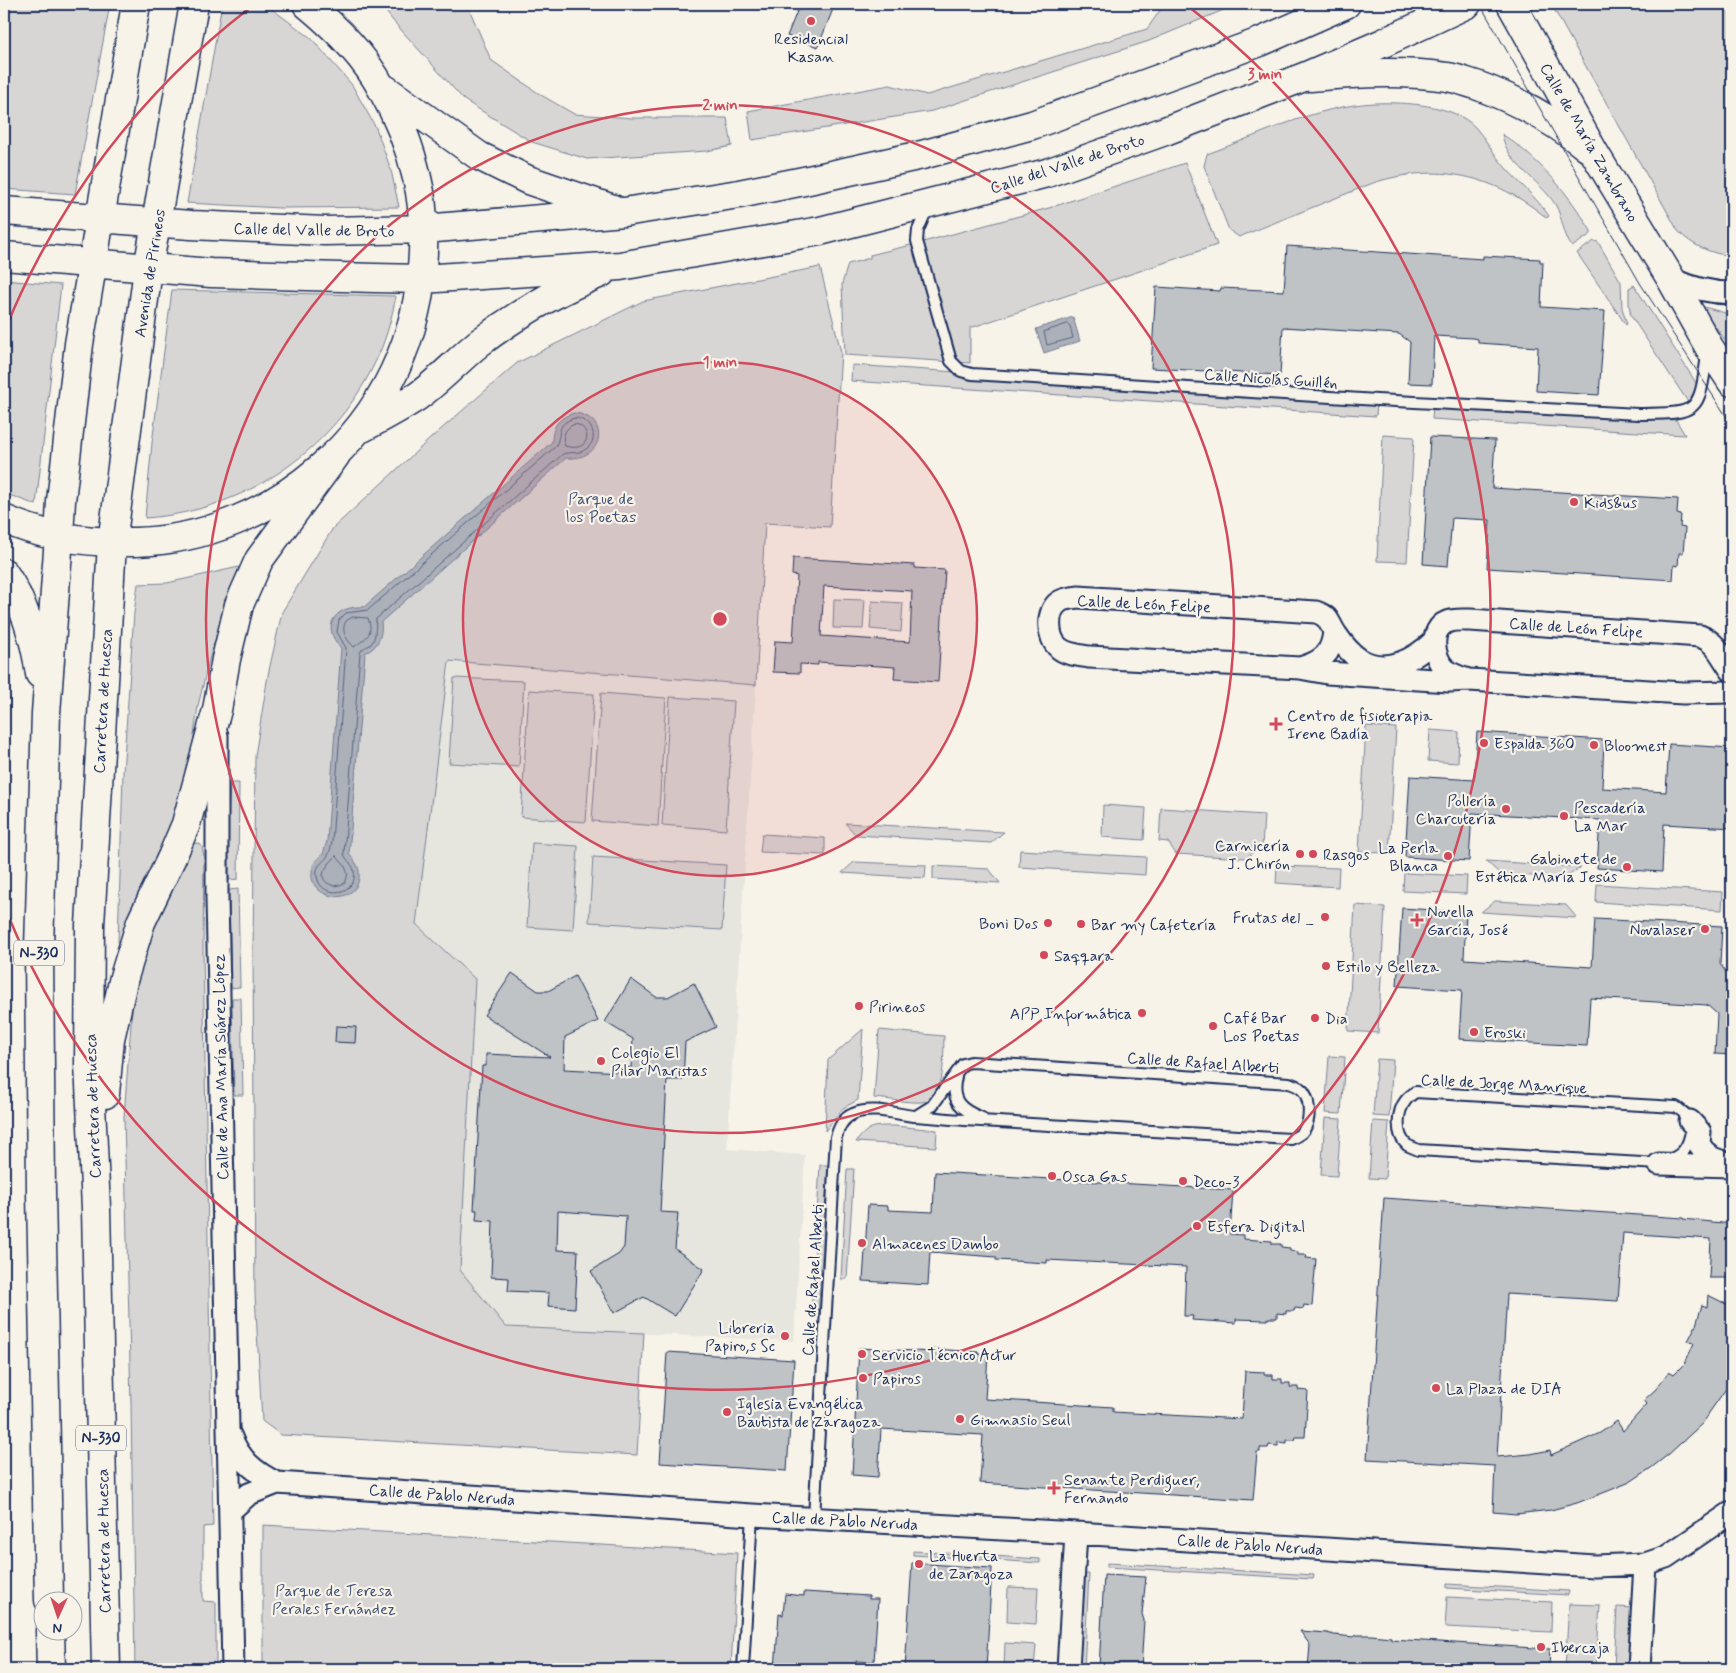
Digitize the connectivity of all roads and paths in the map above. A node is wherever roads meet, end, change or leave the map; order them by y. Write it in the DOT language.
graph roads {
  1 [pos="136,4"];
  2 [pos="194,4"];
  3 [pos="308,4"];
  4 [pos="322,4"];
  5 [pos="1346,4"];
  6 [pos="1467,4"];
  7 [pos="1510,4"];
  8 [pos="336,28"];
  9 [pos="1304,77"];
  10 [pos="382,87"];
  11 [pos="1595,154"];
  12 [pos="930,204"];
  13 [pos="4,212"];
  14 [pos="624,212"];
  15 [pos="100,219"];
  16 [pos="156,223"];
  17 [pos="424,229"];
  18 [pos="4,256"];
  19 [pos="93,263"];
  20 [pos="620,266"];
  21 [pos="148,269"];
  22 [pos="422,279"];
  23 [pos="1671,279"];
  24 [pos="1732,293"];
  25 [pos="1709,347"];
  26 [pos="1732,382"];
  27 [pos="358,430"];
  28 [pos="336,454"];
  29 [pos="4,519"];
  30 [pos="59,537"];
  31 [pos="112,543"];
  32 [pos="4,573"];
  33 [pos="1334,632"];
  34 [pos="1435,640"];
  35 [pos="1720,654"];
  36 [pos="1300,668"];
  37 [pos="1732,671"];
  38 [pos="1469,680"];
  39 [pos="1732,692"];
  40 [pos="1684,693"];
  41 [pos="217,710"];
  42 [pos="46,713"];
  43 [pos="957,1072"];
  44 [pos="916,1116"];
  45 [pos="1690,1121"];
  46 [pos="992,1122"];
  47 [pos="1659,1164"];
  48 [pos="1732,1166"];
  49 [pos="96,1208"];
  50 [pos="227,1424"];
  51 [pos="277,1483"];
  52 [pos="230,1511"];
  53 [pos="1732,1512"];
  54 [pos="752,1516"];
  55 [pos="814,1518"];
  56 [pos="1076,1533"];
  57 [pos="1645,1564"];
  58 [pos="49,1590"];
  59 [pos="50,1640"];
  60 [pos="51,1669"];
  61 [pos="106,1669"];
  62 [pos="233,1669"];
  63 [pos="743,1669"];
  64 [pos="1068,1669"];
  65 [pos="1639,1669"];
  1 -- 15 [label="main road"];
  2 -- 16 [label="main road, Avenida de Pirineos"];
  3 -- 8 [label="main road"];
  4 -- 8 [label="main road"];
  5 -- 14 [label="main road, Calle del Valle de Broto"];
  6 -- 9 [label="main road, Calle del Valle de Broto"];
  7 -- 11 [label="main road, Calle de María Zambrano"];
  8 -- 10 [label="main road"];
  9 -- 11 [label="main road"];
  9 -- 12 [label="main road, Calle del Valle de Broto"];
  10 -- 14 [label="main road, Calle del Valle de Broto"];
  10 -- 17 [label="main road"];
  11 -- 23 [label="main road, Calle de María Zambrano"];
  12 -- 20 [label="main road, Calle del Valle de Broto"];
  12 -- 25 [label="lane, Calle Nicolás Guillén"];
  13 -- 15 [label="main road, Calle del Valle de Broto"];
  14 -- 17 [label="main road, Calle del Valle de Broto"];
  15 -- 16 [label="main road, Calle del Valle de Broto"];
  15 -- 19 [label="main road"];
  16 -- 17 [label="main road, Calle del Valle de Broto"];
  16 -- 21 [label="main road, Avenida de Pirineos"];
  17 -- 22 [label="main road"];
  18 -- 19 [label="main road, Calle del Valle de Broto"];
  19 -- 21 [label="main road, Calle del Valle de Broto"];
  19 -- 30 [label="main road"];
  20 -- 22 [label="main road, Calle del Valle de Broto"];
  20 -- 27 [label="main road, Calle del Valle de Broto"];
  21 -- 22 [label="main road, Calle del Valle de Broto"];
  21 -- 31 [label="main road, Avenida de Pirineos"];
  22 -- 27 [label="main road"];
  23 -- 24 [label="street"];
  23 -- 25 [label="main road, Calle de María Zambrano"];
  25 -- 26 [label="main road, Calle de María Zambrano"];
  27 -- 28 [label="main road"];
  28 -- 31 [label="main road"];
  28 -- 41 [label="main road"];
  29 -- 30 [label="main road"];
  30 -- 31 [label="main road"];
  30 -- 42 [label="main road, N-330"];
  31 -- 49 [label="main road, Carretera de Huesca / N-330"];
  32 -- 42 [label="main road"];
  33 -- 34 [label="street, Calle de León Felipe"];
  33 -- 36 [label="street, Calle de León Felipe"];
  33 -- 36 [label="street, Calle de León Felipe"];
  34 -- 35 [label="street, Calle de León Felipe"];
  34 -- 38 [label="street, Calle de León Felipe"];
  35 -- 37 [label="street, Calle de León Felipe"];
  35 -- 40 [label="street, Calle de León Felipe"];
  36 -- 38 [label="street, Calle de León Felipe"];
  38 -- 40 [label="street, Calle de León Felipe"];
  39 -- 40 [label="street, Calle de León Felipe"];
  41 -- 49 [label="main road"];
  41 -- 50 [label="street, Calle de Ana María Suárez López"];
  42 -- 58 [label="main road, N-330"];
  43 -- 44 [label="lane, Calle de Rafael Alberti"];
  43 -- 46 [label="lane, Calle de Rafael Alberti"];
  43 -- 46 [label="lane, Calle de Rafael Alberti"];
  44 -- 46 [label="lane, Calle de Rafael Alberti"];
  44 -- 55 [label="lane, Calle de Rafael Alberti"];
  45 -- 47 [label="lane"];
  45 -- 47 [label="lane, Calle de Jorge Manrique"];
  45 -- 48 [label="street"];
  47 -- 48 [label="street"];
  49 -- 61 [label="main road, Carretera de Huesca / N-330"];
  50 -- 51 [label="street, Calle de Ana María Suárez López"];
  50 -- 52 [label="street, Calle de Ana María Suárez López"];
  51 -- 52 [label="street, Calle de Pablo Neruda"];
  51 -- 54 [label="street, Calle de Pablo Neruda"];
  52 -- 62 [label="street, Calle de Ana María Suárez López"];
  53 -- 57 [label="street, Calle de Pablo Neruda"];
  54 -- 55 [label="street, Calle de Pablo Neruda"];
  54 -- 63 [label="lane, Calle de Pablo Neruda"];
  55 -- 56 [label="street, Calle de Pablo Neruda"];
  56 -- 57 [label="street, Calle de Pablo Neruda"];
  56 -- 64 [label="street"];
  57 -- 65 [label="street"];
  59 -- 60 [label="main road"];
}
